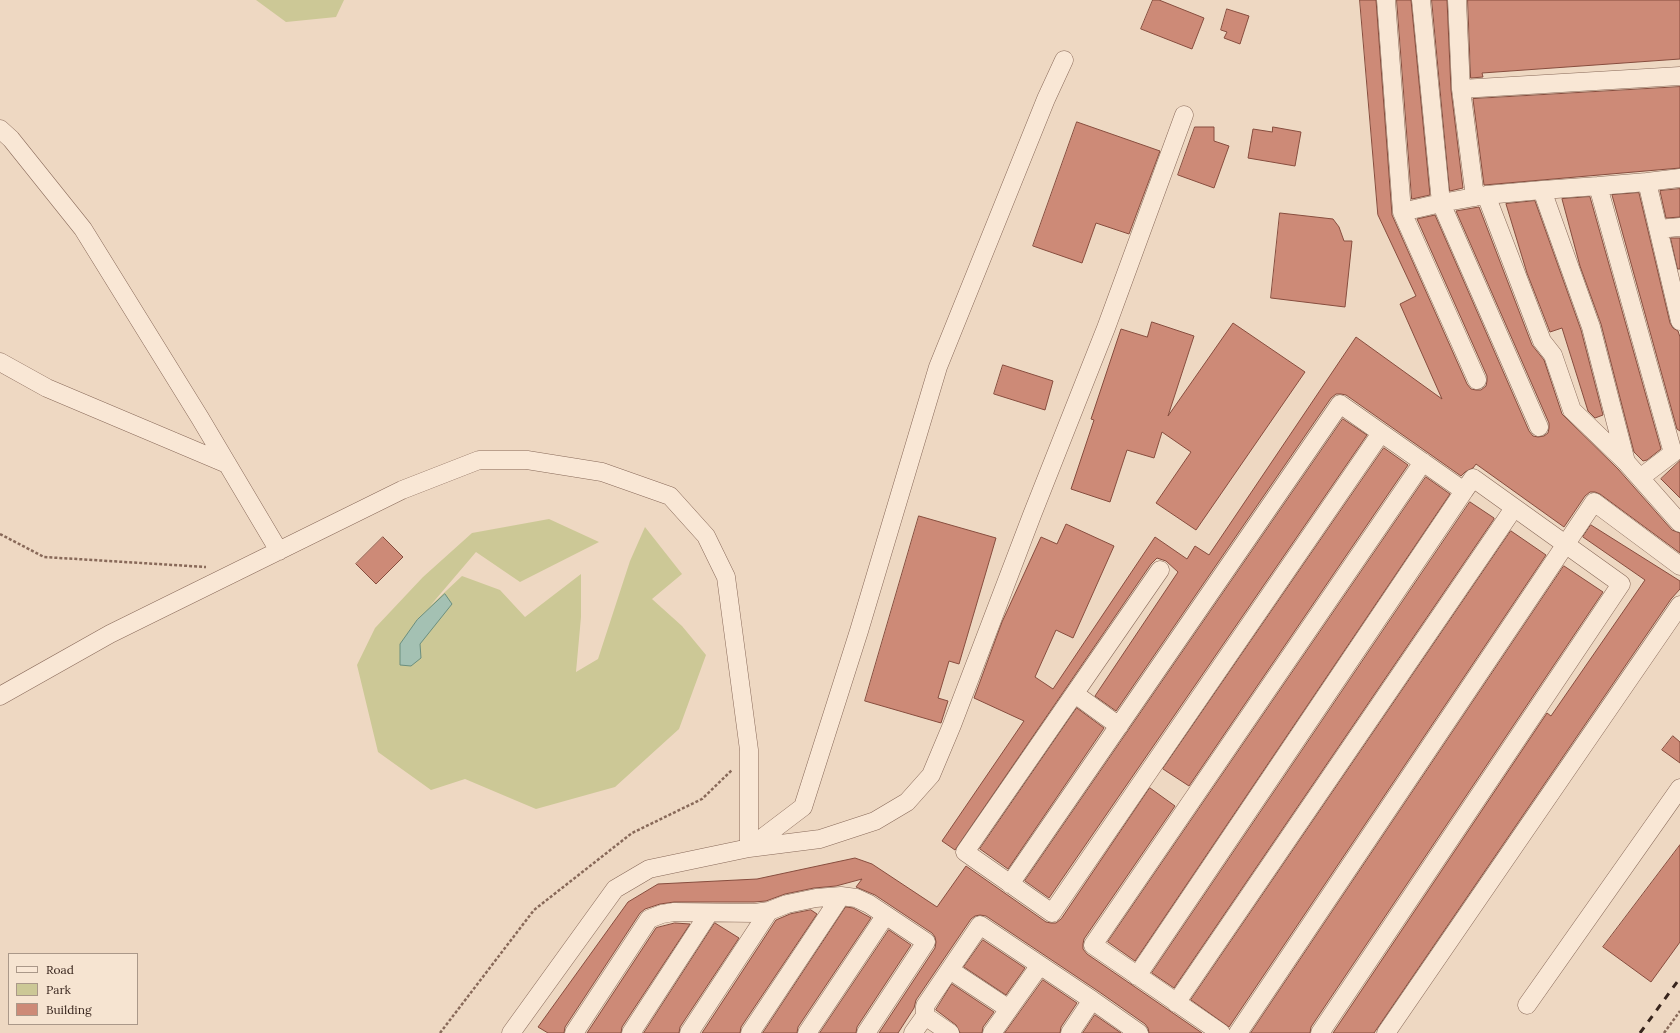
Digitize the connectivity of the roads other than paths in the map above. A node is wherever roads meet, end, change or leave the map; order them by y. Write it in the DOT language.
graph roads {
  1 [pos="1386,0"];
  2 [pos="1421,0"];
  3 [pos="1457,0"];
  4 [pos="1064,60"];
  5 [pos="1680,76"];
  6 [pos="1462,89"];
  7 [pos="1184,115"];
  8 [pos="0,129"];
  9 [pos="1680,178"];
  10 [pos="1647,182"];
  11 [pos="1598,186"];
  12 [pos="1542,190"];
  13 [pos="1480,196"];
  14 [pos="1441,203"];
  15 [pos="1402,212"];
  16 [pos="1680,227"];
  17 [pos="1658,229"];
  18 [pos="1675,277"];
  19 [pos="1680,321"];
  20 [pos="0,362"];
  21 [pos="1477,380"];
  22 [pos="1538,427"];
  23 [pos="1381,433"];
  24 [pos="1676,449"];
  25 [pos="1423,462"];
  26 [pos="1626,462"];
  27 [pos="227,464"];
  28 [pos="1640,478"];
  29 [pos="1464,491"];
  30 [pos="1514,508"];
  31 [pos="1680,523"];
  32 [pos="1566,544"];
  33 [pos="278,551"];
  34 [pos="1680,566"];
  35 [pos="1160,570"];
  36 [pos="1680,605"];
  37 [pos="1074,694"];
  38 [pos="0,696"];
  39 [pos="1119,726"];
  40 [pos="1680,788"];
  41 [pos="750,848"];
  42 [pos="1010,884"];
  43 [pos="841,896"];
  44 [pos="769,911"];
  45 [pos="709,913"];
  46 [pos="885,916"];
  47 [pos="1040,965"];
  48 [pos="950,970"];
  49 [pos="1137,976"];
  50 [pos="1092,1000"];
  51 [pos="1176,1003"];
  52 [pos="1527,1005"];
  53 [pos="1009,1009"];
  54 [pos="925,1016"];
  55 [pos="511,1033"];
  56 [pos="574,1033"];
  57 [pos="631,1033"];
  58 [pos="689,1033"];
  59 [pos="750,1033"];
  60 [pos="807,1033"];
  61 [pos="866,1033"];
  62 [pos="913,1033"];
  63 [pos="950,1033"];
  64 [pos="992,1033"];
  65 [pos="1070,1033"];
  66 [pos="1139,1033"];
  67 [pos="1221,1033"];
  68 [pos="1238,1033"];
  69 [pos="1320,1033"];
  70 [pos="1386,1033"];
  1 -- 15 [label="lane"];
  2 -- 14 [label="lane"];
  3 -- 6 [label="lane"];
  4 -- 41 [label="lane"];
  5 -- 6 [label="lane"];
  6 -- 13 [label="lane"];
  7 -- 41 [label="lane"];
  8 -- 27 [label="lane"];
  9 -- 10 [label="lane"];
  10 -- 11 [label="lane"];
  10 -- 17 [label="lane"];
  11 -- 12 [label="lane"];
  11 -- 24 [label="lane"];
  12 -- 13 [label="lane"];
  12 -- 26 [label="lane"];
  13 -- 14 [label="lane"];
  13 -- 26 [label="lane"];
  14 -- 15 [label="lane"];
  14 -- 22 [label="lane"];
  15 -- 21 [label="lane"];
  16 -- 17 [label="lane"];
  17 -- 18 [label="lane"];
  18 -- 19 [label="lane"];
  20 -- 27 [label="lane"];
  23 -- 25 [label="lane"];
  23 -- 39 [label="lane"];
  23 -- 42 [label="lane"];
  24 -- 28 [label="lane"];
  25 -- 29 [label="lane"];
  25 -- 49 [label="lane"];
  26 -- 28 [label="lane"];
  27 -- 33 [label="lane"];
  28 -- 31 [label="lane"];
  29 -- 30 [label="lane"];
  29 -- 49 [label="lane"];
  30 -- 32 [label="lane"];
  30 -- 51 [label="lane"];
  32 -- 34 [label="lane"];
  32 -- 68 [label="lane"];
  32 -- 69 [label="lane"];
  33 -- 38 [label="lane"];
  33 -- 41 [label="lane"];
  35 -- 37 [label="lane"];
  36 -- 70 [label="lane"];
  37 -- 39 [label="lane"];
  37 -- 42 [label="lane"];
  39 -- 42 [label="lane"];
  40 -- 52 [label="lane"];
  41 -- 55 [label="lane"];
  43 -- 44 [label="lane"];
  43 -- 46 [label="lane"];
  43 -- 59 [label="lane"];
  44 -- 45 [label="lane"];
  44 -- 58 [label="lane"];
  45 -- 56 [label="lane"];
  45 -- 57 [label="lane"];
  46 -- 60 [label="lane"];
  46 -- 61 [label="lane"];
  47 -- 48 [label="lane"];
  47 -- 50 [label="lane"];
  47 -- 53 [label="lane"];
  48 -- 53 [label="lane"];
  48 -- 54 [label="lane"];
  49 -- 51 [label="lane"];
  50 -- 65 [label="lane"];
  50 -- 66 [label="lane"];
  51 -- 67 [label="lane"];
  53 -- 64 [label="lane"];
  54 -- 62 [label="lane"];
  54 -- 63 [label="lane"];
}
